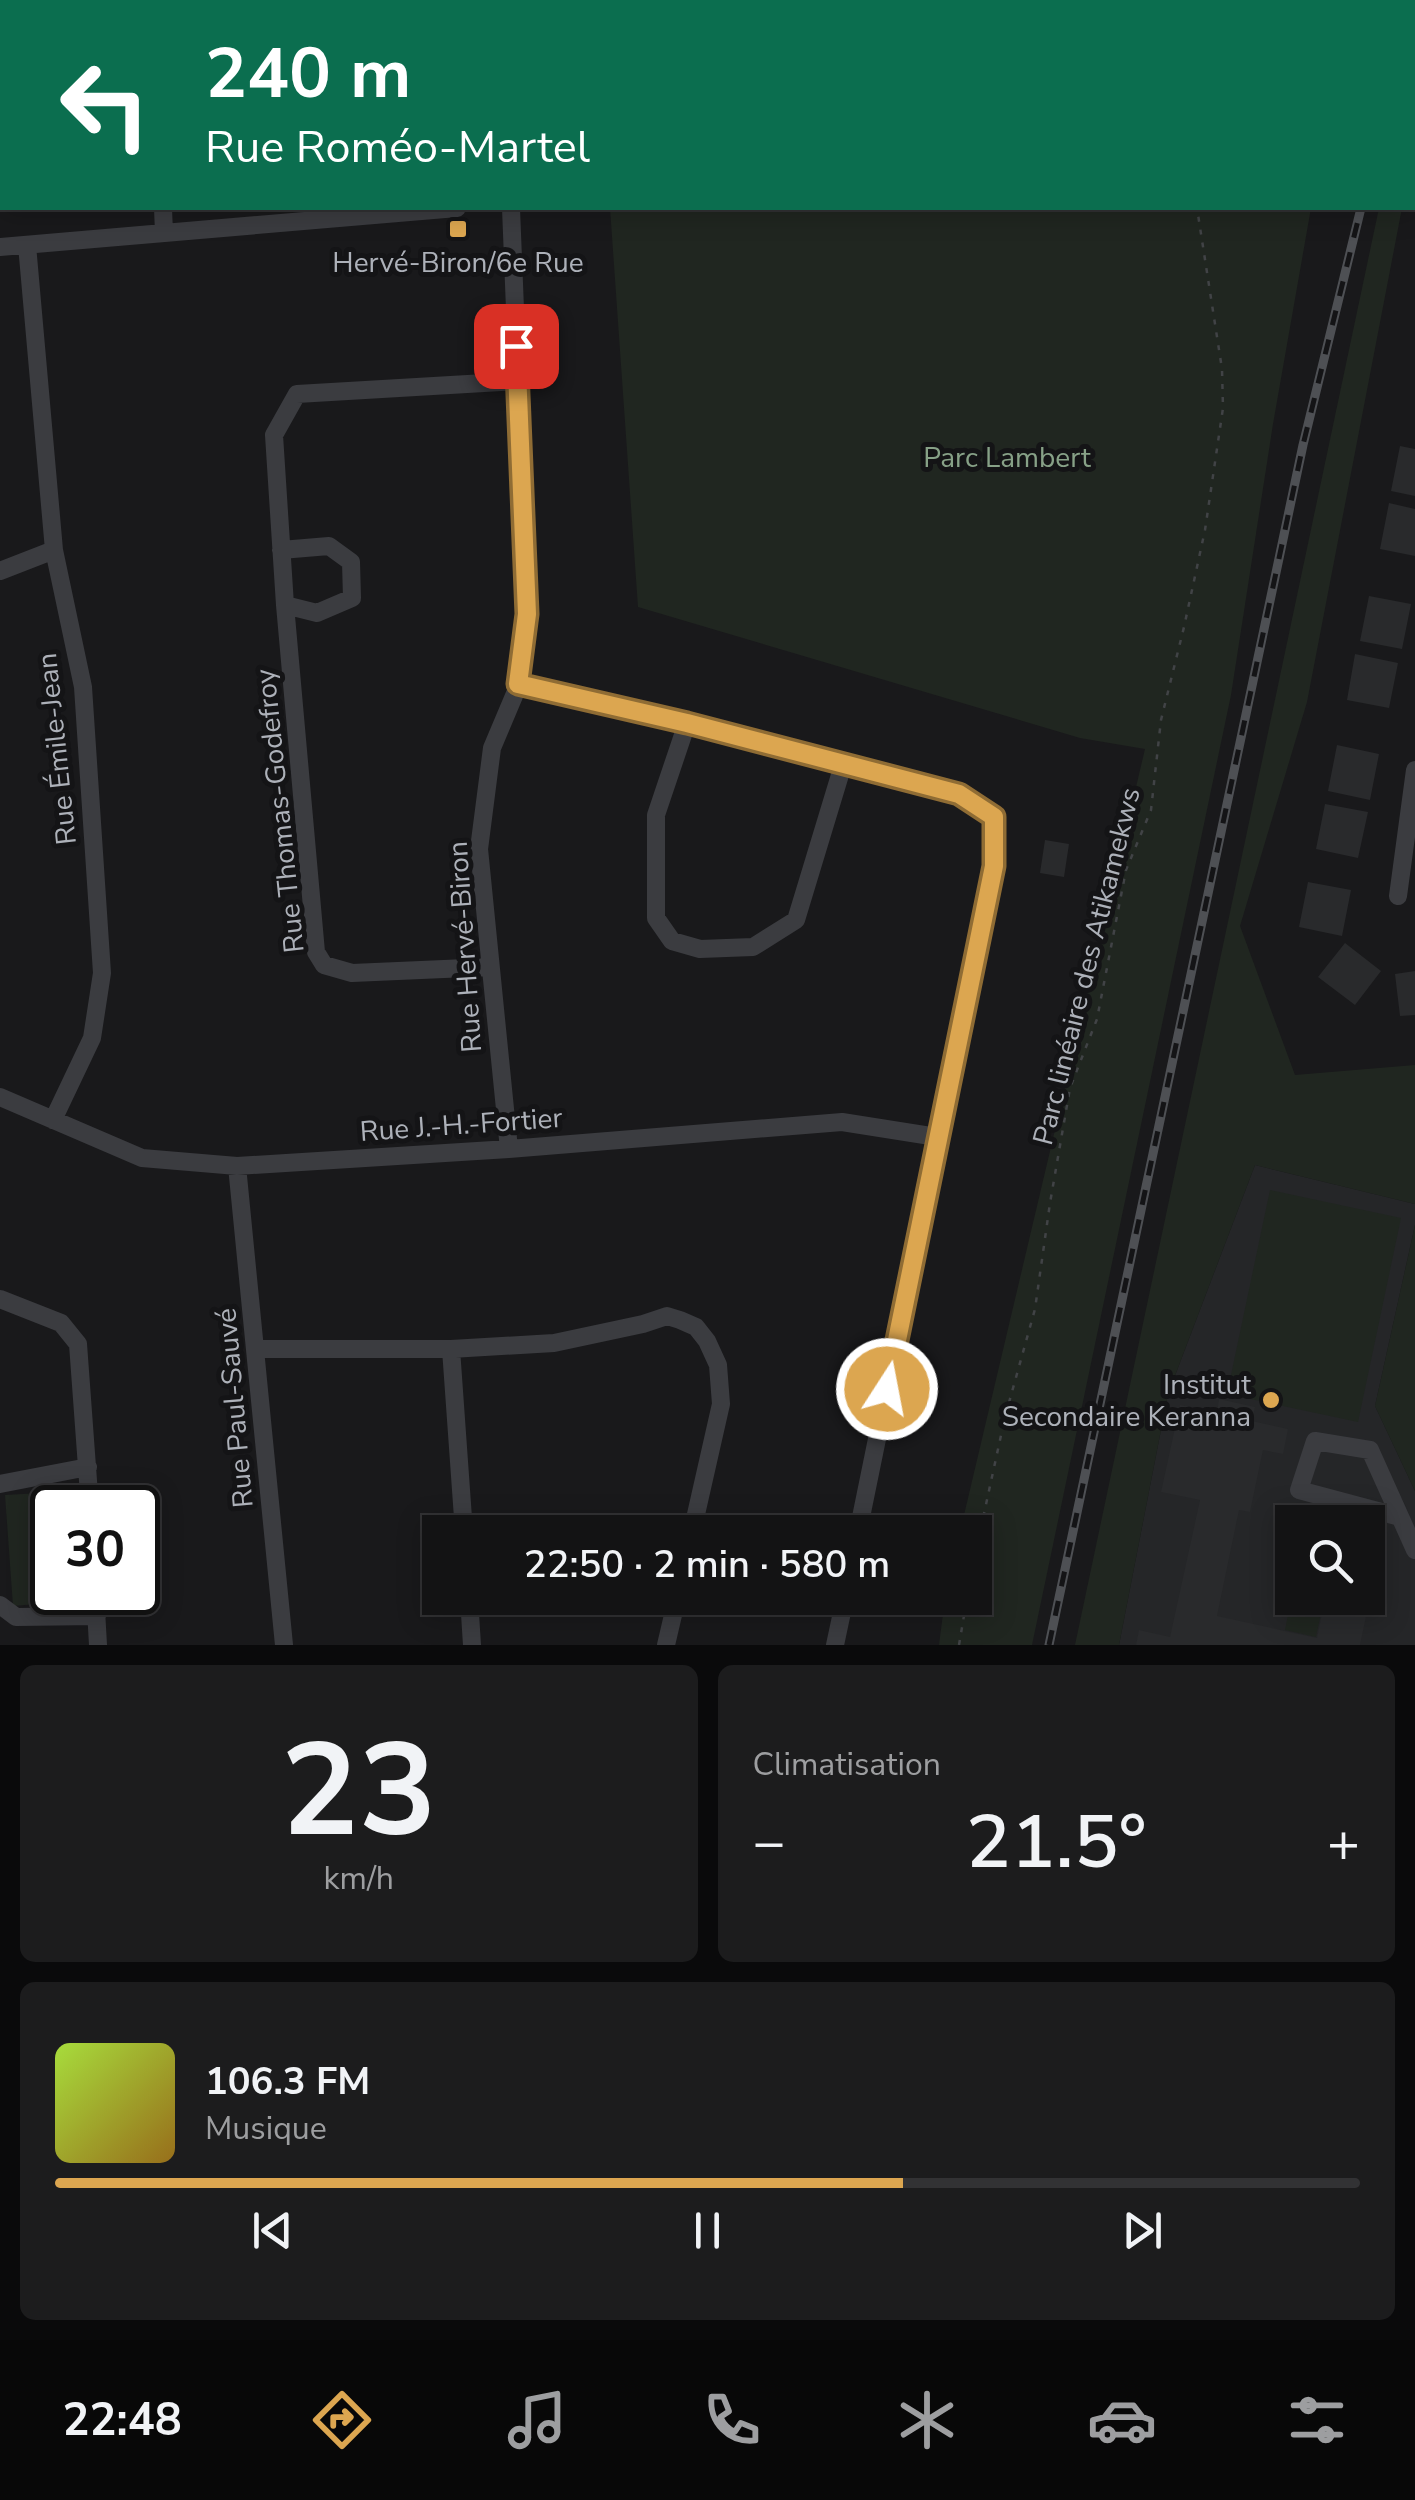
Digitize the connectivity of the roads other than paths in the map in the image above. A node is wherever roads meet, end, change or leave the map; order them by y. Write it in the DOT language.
graph roads {
  1 [pos="163,210"];
  2 [pos="410,210"];
  3 [pos="511,210"];
  4 [pos="362,212"];
  5 [pos="164,233"];
  6 [pos="27,245"];
  7 [pos="0,247"];
  8 [pos="516,381"];
  9 [pos="54,550"];
  10 [pos="281,550"];
  11 [pos="0,570"];
  12 [pos="285,605"];
  13 [pos="518,684"];
  14 [pos="687,723"];
  15 [pos="843,765"];
  16 [pos="1415,770"];
  17 [pos="1398,896"];
  18 [pos="490,967"];
  19 [pos="0,1098"];
  20 [pos="53,1120"];
  21 [pos="937,1137"];
  22 [pos="509,1149"];
  23 [pos="238,1166"];
  24 [pos="0,1299"];
  25 [pos="452,1349"];
  26 [pos="256,1350"];
  27 [pos="88,1467"];
  28 [pos="0,1484"];
  29 [pos="89,1485"];
  30 [pos="463,1515"];
  31 [pos="696,1515"];
  32 [pos="861,1515"];
  33 [pos="1400,1517"];
  34 [pos="1415,1550"];
  35 [pos="0,1605"];
  36 [pos="470,1615"];
  37 [pos="673,1615"];
  38 [pos="842,1615"];
  39 [pos="97,1616"];
  40 [pos="98,1645"];
  41 [pos="284,1645"];
  42 [pos="472,1645"];
  43 [pos="666,1645"];
  44 [pos="836,1645"];
  1 -- 5 [label="street"];
  2 -- 4 [label="street"];
  3 -- 8 [label="street, Rue Hervé-Biron"];
  4 -- 5 [label="street"];
  5 -- 6 [label="street"];
  6 -- 7 [label="street"];
  6 -- 9 [label="street, Rue Émile-Jean"];
  8 -- 10 [label="street, Rue Thomas-Godefroy"];
  8 -- 13 [label="street, Rue Hervé-Biron"];
  9 -- 11 [label="street"];
  9 -- 20 [label="street, Rue Émile-Jean"];
  10 -- 12 [label="street, Rue Thomas-Godefroy"];
  10 -- 12 [label="street"];
  12 -- 18 [label="street, Rue Thomas-Godefroy"];
  13 -- 14 [label="street"];
  13 -- 18 [label="street, Rue Hervé-Biron"];
  14 -- 15 [label="street"];
  14 -- 15 [label="street"];
  15 -- 21 [label="street"];
  16 -- 17 [label="street"];
  18 -- 22 [label="street, Rue Hervé-Biron"];
  19 -- 20 [label="street, Rue J.-H.-Fortier"];
  20 -- 23 [label="street, Rue J.-H.-Fortier"];
  21 -- 22 [label="street, Rue J.-H.-Fortier"];
  21 -- 32 [label="street"];
  22 -- 23 [label="street, Rue J.-H.-Fortier"];
  23 -- 26 [label="street, Rue Paul-Sauvé"];
  24 -- 27 [label="street"];
  25 -- 26 [label="street"];
  25 -- 30 [label="street"];
  25 -- 31 [label="street"];
  26 -- 41 [label="street, Rue Paul-Sauvé"];
  27 -- 28 [label="street"];
  27 -- 29 [label="street"];
  33 -- 33 [label="street"];
  33 -- 34 [label="street"];
  35 -- 39 [label="street"];
  36 -- 42 [label="street"];
  37 -- 43 [label="street"];
  38 -- 44 [label="street"];
  39 -- 40 [label="street"];
}
